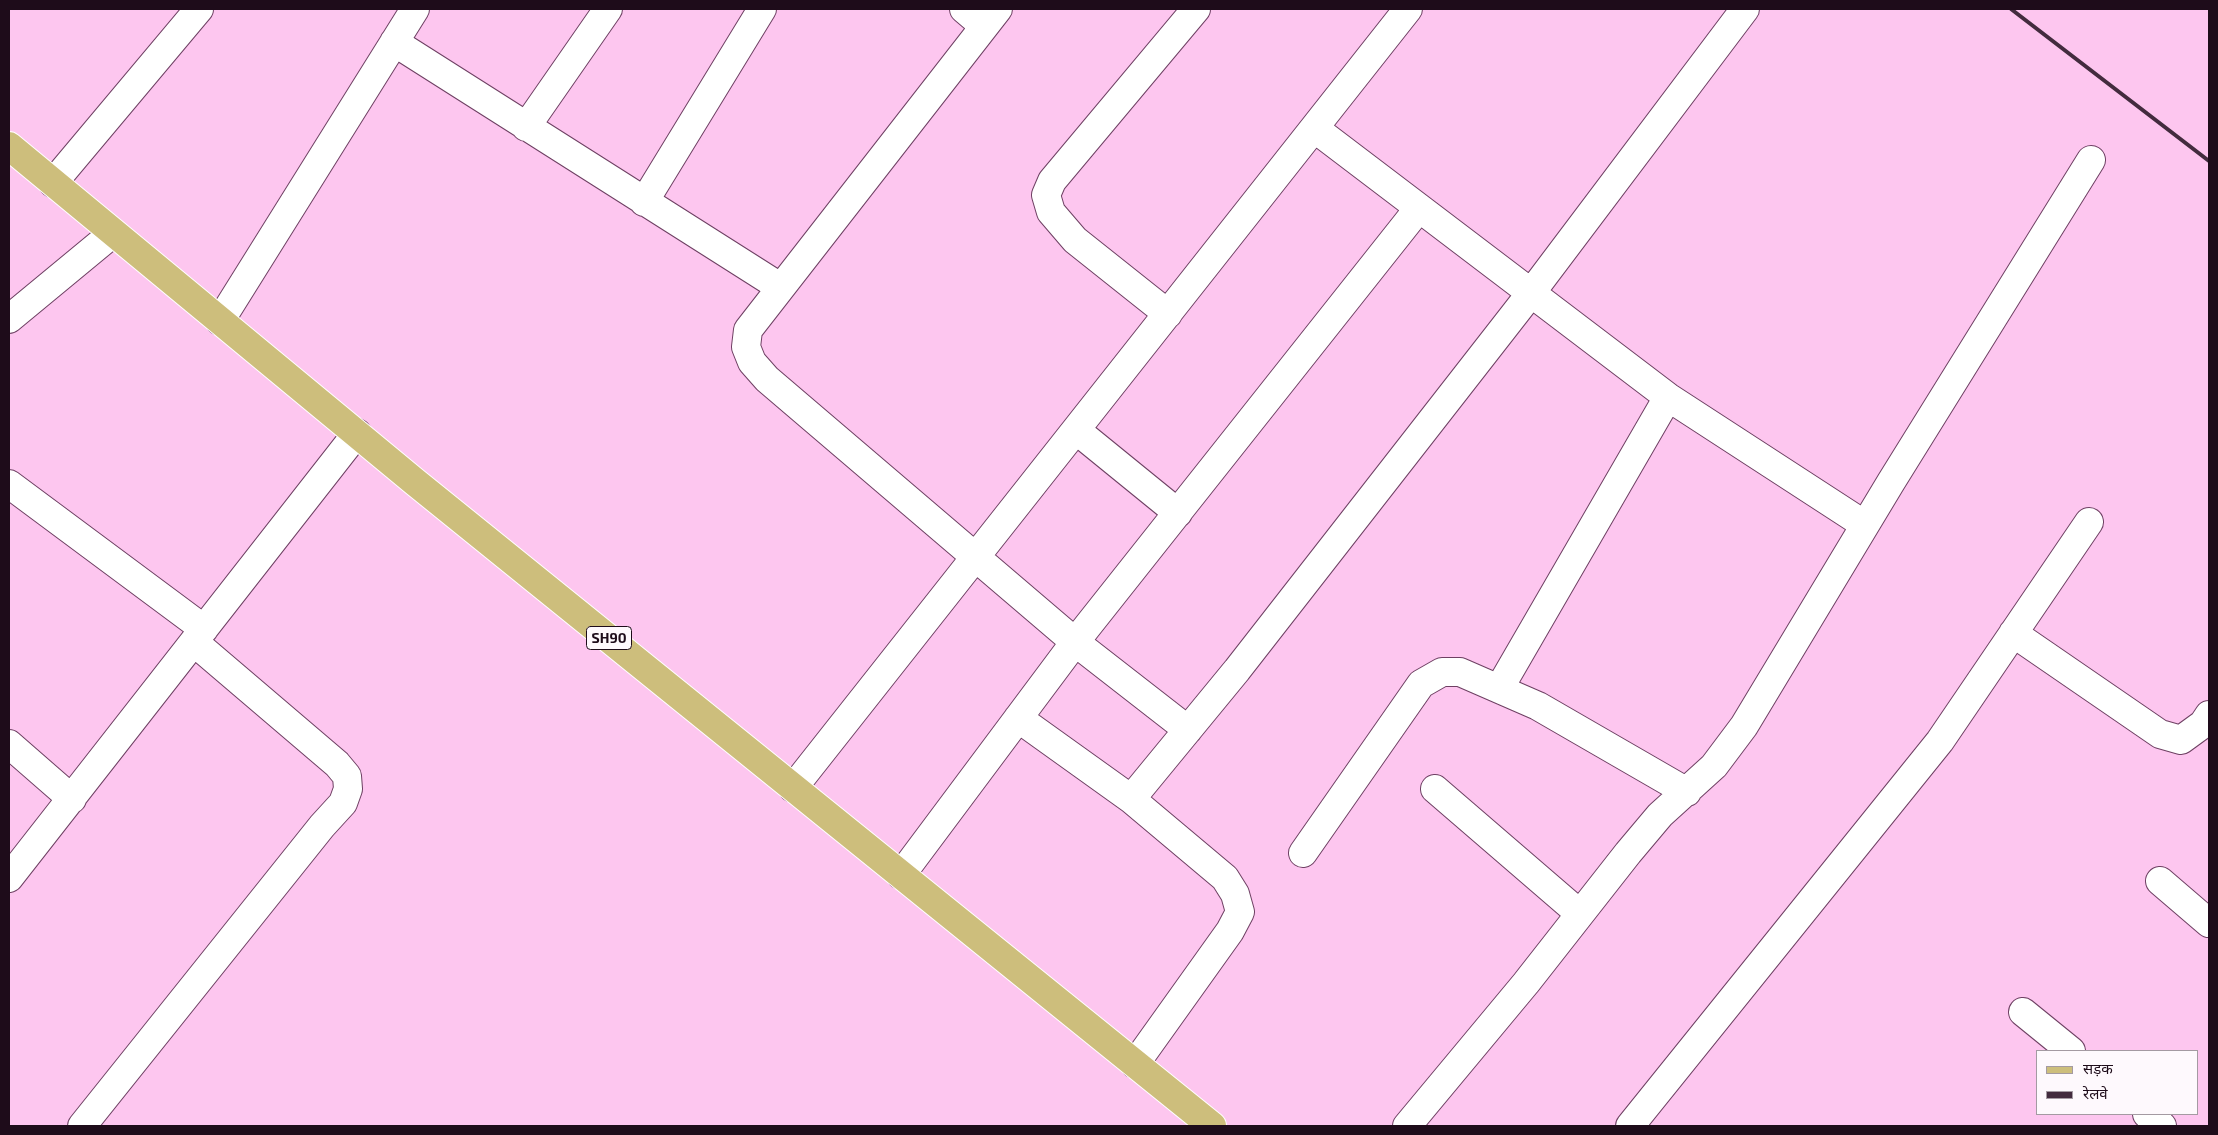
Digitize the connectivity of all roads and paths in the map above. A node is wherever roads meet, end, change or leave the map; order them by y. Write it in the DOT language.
graph roads {
  1 [pos="199,9"];
  2 [pos="415,9"];
  3 [pos="608,9"];
  4 [pos="762,9"];
  5 [pos="1196,9"];
  6 [pos="1408,9"];
  7 [pos="1745,9"];
  8 [pos="982,14"];
  9 [pos="394,42"];
  10 [pos="526,127"];
  11 [pos="1314,128"];
  12 [pos="9,146"];
  13 [pos="2091,160"];
  14 [pos="53,183"];
  15 [pos="644,202"];
  16 [pos="1419,208"];
  17 [pos="113,232"];
  18 [pos="780,287"];
  19 [pos="1531,293"];
  20 [pos="1168,314"];
  21 [pos="9,319"];
  22 [pos="220,321"];
  23 [pos="1668,396"];
  24 [pos="1076,430"];
  25 [pos="357,433"];
  26 [pos="9,484"];
  27 [pos="1178,513"];
  28 [pos="2089,522"];
  29 [pos="1866,525"];
  30 [pos="976,556"];
  31 [pos="2013,633"];
  32 [pos="199,635"];
  33 [pos="1075,642"];
  34 [pos="1499,689"];
  35 [pos="2209,715"];
  36 [pos="1018,718"];
  37 [pos="1188,730"];
  38 [pos="9,744"];
  39 [pos="793,788"];
  40 [pos="1435,789"];
  41 [pos="1687,792"];
  42 [pos="72,799"];
  43 [pos="1132,799"];
  44 [pos="1303,853"];
  45 [pos="901,875"];
  46 [pos="9,878"];
  47 [pos="2160,881"];
  48 [pos="1580,914"];
  49 [pos="2209,923"];
  50 [pos="2023,1012"];
  51 [pos="2069,1050"];
  52 [pos="1135,1064"];
  53 [pos="2148,1115"];
  54 [pos="82,1126"];
  55 [pos="1212,1126"];
  56 [pos="1407,1126"];
  57 [pos="1630,1126"];
  58 [pos="2162,1126"];
  1 -- 14 [label="street"];
  2 -- 9 [label="street"];
  3 -- 10 [label="street"];
  4 -- 15 [label="street"];
  5 -- 20 [label="street"];
  6 -- 11 [label="street"];
  7 -- 19 [label="street"];
  8 -- 18 [label="street"];
  9 -- 10 [label="street"];
  9 -- 22 [label="street"];
  10 -- 15 [label="street"];
  11 -- 16 [label="street"];
  11 -- 20 [label="street"];
  12 -- 14 [label="main road, SH90"];
  13 -- 29 [label="street"];
  14 -- 17 [label="main road, SH90"];
  15 -- 18 [label="street"];
  16 -- 19 [label="street"];
  16 -- 27 [label="street"];
  17 -- 21 [label="street"];
  17 -- 22 [label="main road, SH90"];
  18 -- 30 [label="street"];
  19 -- 23 [label="street"];
  19 -- 37 [label="street"];
  20 -- 24 [label="street"];
  22 -- 25 [label="main road, SH90"];
  23 -- 29 [label="street"];
  23 -- 34 [label="street"];
  24 -- 27 [label="street"];
  24 -- 30 [label="street"];
  25 -- 32 [label="street"];
  25 -- 39 [label="main road, SH90"];
  26 -- 32 [label="street"];
  27 -- 33 [label="street"];
  28 -- 31 [label="street"];
  29 -- 41 [label="street"];
  30 -- 33 [label="street"];
  30 -- 39 [label="street"];
  31 -- 35 [label="street"];
  31 -- 57 [label="street"];
  32 -- 42 [label="street"];
  32 -- 54 [label="street"];
  33 -- 36 [label="street"];
  33 -- 37 [label="street"];
  34 -- 41 [label="street"];
  34 -- 44 [label="street"];
  36 -- 43 [label="street"];
  36 -- 45 [label="street"];
  37 -- 43 [label="street"];
  38 -- 42 [label="street"];
  39 -- 45 [label="main road, SH90"];
  40 -- 48 [label="street"];
  41 -- 48 [label="street"];
  42 -- 46 [label="street"];
  43 -- 52 [label="street"];
  45 -- 52 [label="main road, SH90"];
  47 -- 49 [label="street"];
  48 -- 56 [label="street"];
  50 -- 51 [label="street"];
  52 -- 55 [label="main road, SH90"];
  53 -- 58 [label="street"];
}
